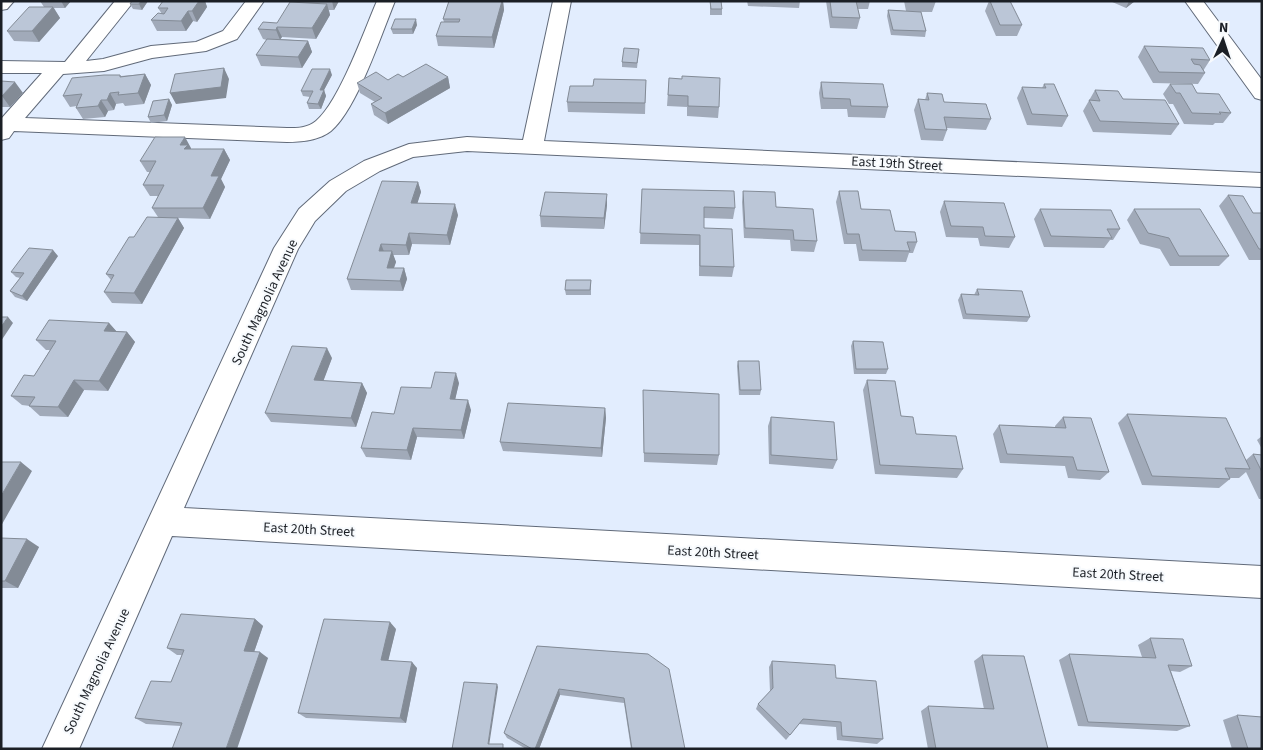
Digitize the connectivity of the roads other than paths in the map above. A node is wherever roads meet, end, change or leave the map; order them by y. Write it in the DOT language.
graph roads {
  1 [pos="5,1"];
  2 [pos="125,1"];
  3 [pos="254,1"];
  4 [pos="386,1"];
  5 [pos="562,1"];
  6 [pos="1194,1"];
  7 [pos="1,5"];
  8 [pos="1,67"];
  9 [pos="64,68"];
  10 [pos="1262,94"];
  11 [pos="6,128"];
  12 [pos="532,147"];
  13 [pos="1262,180"];
  14 [pos="164,521"];
  15 [pos="1262,582"];
  16 [pos="60,749"];
  1 -- 7 [label="street"];
  2 -- 9 [label="street"];
  3 -- 9 [label="street"];
  4 -- 11 [label="street"];
  5 -- 12 [label="street"];
  6 -- 10 [label="street"];
  8 -- 9 [label="street"];
  9 -- 11 [label="street"];
  12 -- 13 [label="street, East 19th Street"];
  12 -- 14 [label="street, South Magnolia Avenue"];
  14 -- 15 [label="street, East 20th Street"];
  14 -- 16 [label="street, South Magnolia Avenue"];
}
